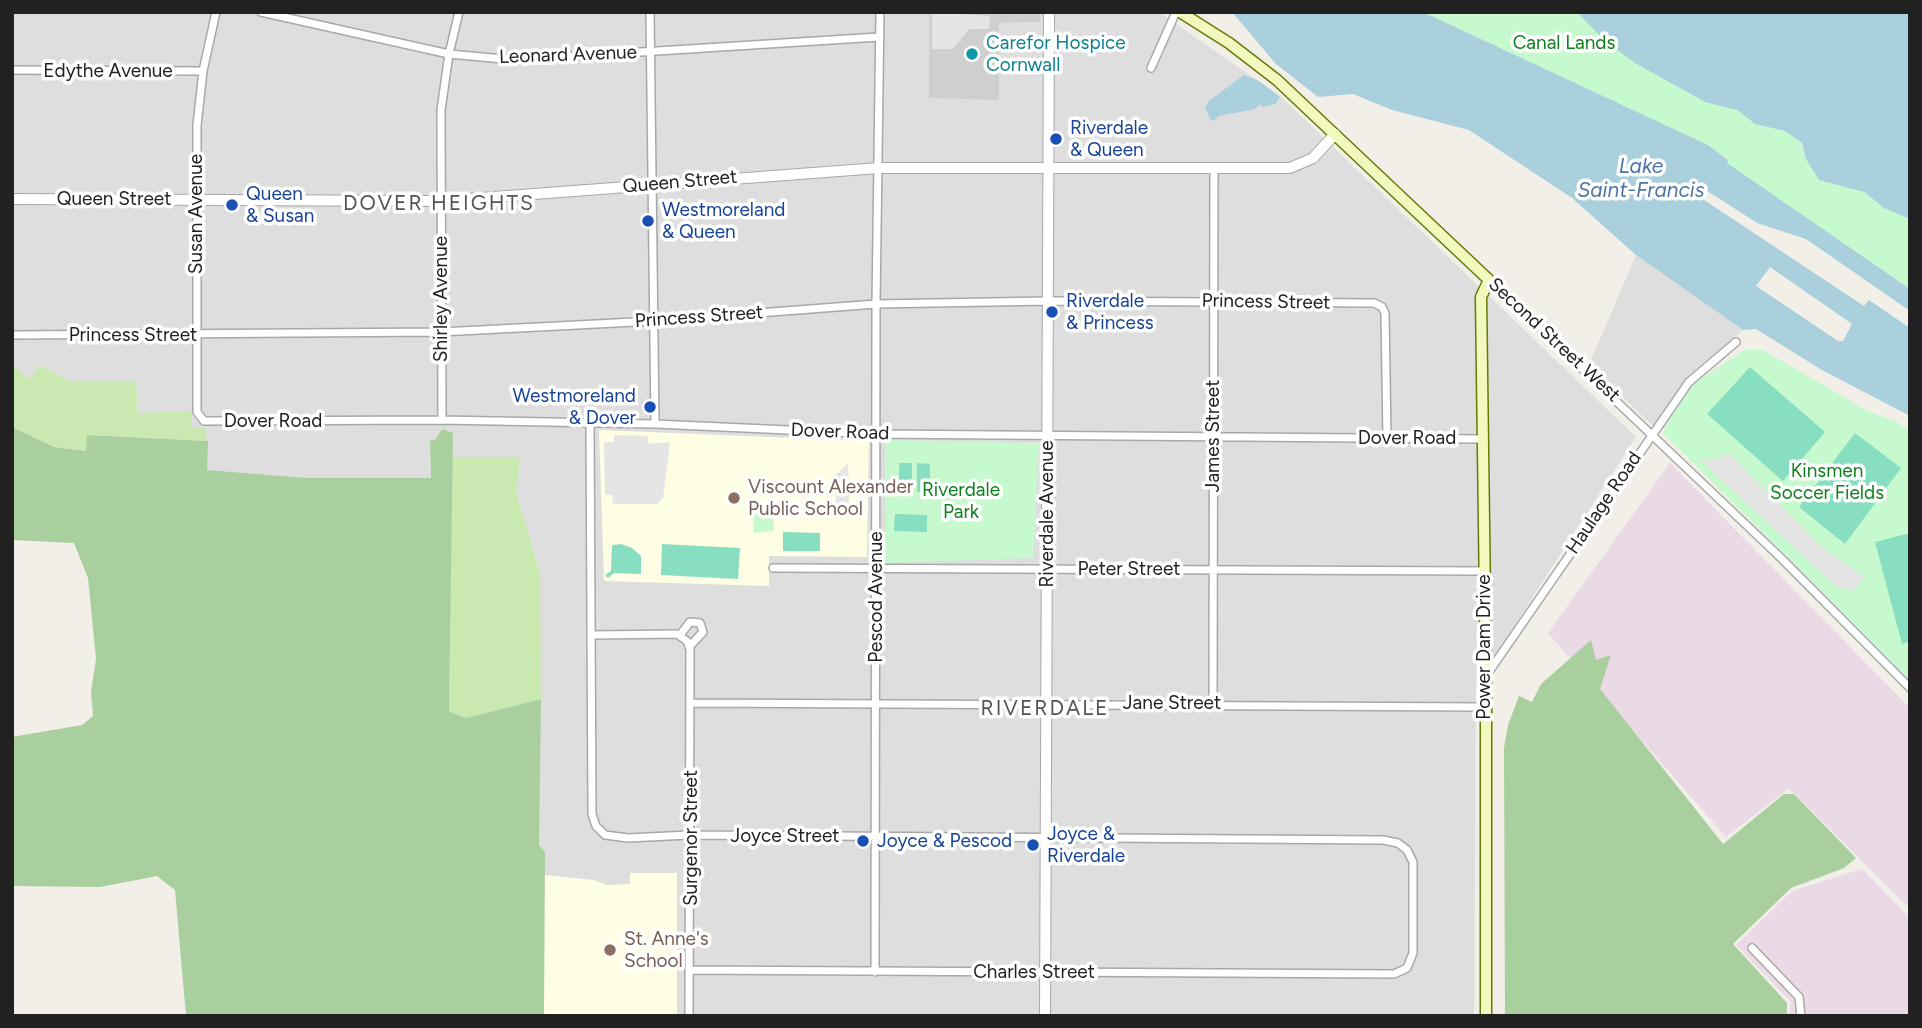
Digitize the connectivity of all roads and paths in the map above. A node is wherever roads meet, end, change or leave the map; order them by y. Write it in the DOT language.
graph roads {
  1 [pos="216,12"];
  2 [pos="261,12"];
  3 [pos="458,12"];
  4 [pos="650,12"];
  5 [pos="880,12"];
  6 [pos="1049,12"];
  7 [pos="1178,12"];
  8 [pos="879,37"];
  9 [pos="651,52"];
  10 [pos="449,54"];
  11 [pos="1151,68"];
  12 [pos="12,70"];
  13 [pos="203,71"];
  14 [pos="1335,134"];
  15 [pos="1048,167"];
  16 [pos="879,168"];
  17 [pos="1214,169"];
  18 [pos="654,185"];
  19 [pos="12,199"];
  20 [pos="196,199"];
  21 [pos="441,201"];
  22 [pos="1489,279"];
  23 [pos="1048,301"];
  24 [pos="1213,301"];
  25 [pos="876,304"];
  26 [pos="654,321"];
  27 [pos="441,332"];
  28 [pos="196,334"];
  29 [pos="12,335"];
  30 [pos="1736,342"];
  31 [pos="199,418"];
  32 [pos="442,420"];
  33 [pos="590,422"];
  34 [pos="655,424"];
  35 [pos="1652,433"];
  36 [pos="877,434"];
  37 [pos="1047,434"];
  38 [pos="1213,437"];
  39 [pos="1387,438"];
  40 [pos="1483,439"];
  41 [pos="773,568"];
  42 [pos="1046,568"];
  43 [pos="875,569"];
  44 [pos="1214,569"];
  45 [pos="1484,571"];
  46 [pos="593,635"];
  47 [pos="680,635"];
  48 [pos="689,647"];
  49 [pos="1486,676"];
  50 [pos="1910,688"];
  51 [pos="877,702"];
  52 [pos="692,703"];
  53 [pos="1045,703"];
  54 [pos="1213,703"];
  55 [pos="1484,707"];
  56 [pos="689,835"];
  57 [pos="876,836"];
  58 [pos="1046,837"];
  59 [pos="1752,948"];
  60 [pos="689,970"];
  61 [pos="875,972"];
  62 [pos="1044,972"];
  63 [pos="1380,974"];
  64 [pos="689,1015"];
  65 [pos="1045,1016"];
  66 [pos="1486,1016"];
  67 [pos="1801,1016"];
  1 -- 13 [label="street, Susan Avenue"];
  2 -- 10 [label="street, Leonard Avenue"];
  3 -- 10 [label="street, Shirley Avenue"];
  4 -- 9 [label="street"];
  5 -- 8 [label="street, Pescod Avenue"];
  6 -- 15 [label="street, Riverdale Avenue"];
  7 -- 11 [label="street"];
  7 -- 14 [label="main road, Second Street West"];
  8 -- 9 [label="street, Leonard Avenue"];
  8 -- 16 [label="street, Pescod Avenue"];
  9 -- 10 [label="street, Leonard Avenue"];
  9 -- 18 [label="street"];
  10 -- 21 [label="street, Shirley Avenue"];
  12 -- 13 [label="street, Edythe Avenue"];
  13 -- 20 [label="street, Susan Avenue"];
  14 -- 17 [label="street, Queen Street"];
  14 -- 22 [label="main road, Second Street West"];
  15 -- 16 [label="street, Queen Street"];
  15 -- 17 [label="street, Queen Street"];
  15 -- 23 [label="street, Riverdale Avenue"];
  16 -- 18 [label="street, Queen Street"];
  16 -- 25 [label="street, Pescod Avenue"];
  17 -- 24 [label="street, James Street"];
  18 -- 21 [label="street, Queen Street"];
  18 -- 26 [label="street"];
  19 -- 20 [label="street, Queen Street"];
  20 -- 21 [label="street, Queen Street"];
  20 -- 28 [label="street, Susan Avenue"];
  21 -- 27 [label="street, Shirley Avenue"];
  22 -- 35 [label="street, Second Street West"];
  22 -- 40 [label="main road, Power Dam Drive"];
  23 -- 24 [label="street, Princess Street"];
  23 -- 25 [label="street, Princess Street"];
  23 -- 37 [label="street, Riverdale Avenue"];
  24 -- 38 [label="street, James Street"];
  24 -- 39 [label="street, Princess Street"];
  25 -- 26 [label="street, Princess Street"];
  25 -- 36 [label="street, Pescod Avenue"];
  26 -- 27 [label="street, Princess Street"];
  26 -- 34 [label="street"];
  27 -- 28 [label="street, Princess Street"];
  27 -- 32 [label="street, Shirley Avenue"];
  28 -- 29 [label="street, Princess Street"];
  28 -- 31 [label="street, Susan Avenue"];
  30 -- 35 [label="street, Haulage Road"];
  31 -- 32 [label="street, Dover Road"];
  32 -- 33 [label="street, Dover Road"];
  33 -- 34 [label="street, Dover Road"];
  33 -- 46 [label="street, Joyce Street"];
  34 -- 36 [label="street, Dover Road"];
  35 -- 49 [label="street, Haulage Road"];
  35 -- 50 [label="street, Second Street West"];
  36 -- 37 [label="street, Dover Road"];
  36 -- 43 [label="street, Pescod Avenue"];
  37 -- 38 [label="street, Dover Road"];
  37 -- 42 [label="street, Riverdale Avenue"];
  38 -- 39 [label="street, Dover Road"];
  38 -- 44 [label="street, James Street"];
  39 -- 40 [label="street, Dover Road"];
  40 -- 45 [label="main road, Power Dam Drive"];
  41 -- 43 [label="street, Peter Street"];
  42 -- 43 [label="street, Peter Street"];
  42 -- 44 [label="street, Peter Street"];
  42 -- 53 [label="street, Riverdale Avenue"];
  43 -- 51 [label="street, Pescod Avenue"];
  44 -- 45 [label="street, Peter Street"];
  44 -- 54 [label="street, James Street"];
  45 -- 49 [label="main road, Power Dam Drive"];
  46 -- 47 [label="street"];
  46 -- 56 [label="street, Joyce Street"];
  47 -- 48 [label="street"];
  47 -- 48 [label="street, Surgenor Street"];
  48 -- 52 [label="street, Surgenor Street"];
  49 -- 55 [label="main road, Power Dam Drive"];
  51 -- 52 [label="street, Jane Street"];
  51 -- 53 [label="street, Jane Street"];
  51 -- 57 [label="street, Pescod Avenue"];
  52 -- 56 [label="street, Surgenor Street"];
  53 -- 54 [label="street, Jane Street"];
  53 -- 58 [label="street, Riverdale Avenue"];
  54 -- 55 [label="street, Jane Street"];
  55 -- 66 [label="main road, Power Dam Drive"];
  56 -- 57 [label="street, Joyce Street"];
  56 -- 60 [label="street, Surgenor Street"];
  57 -- 58 [label="street, Joyce Street"];
  57 -- 61 [label="street, Pescod Avenue"];
  58 -- 62 [label="street, Riverdale Avenue"];
  58 -- 63 [label="street, Joyce Street"];
  59 -- 67 [label="street"];
  60 -- 61 [label="street, Charles Street"];
  60 -- 64 [label="street, Surgenor Street"];
  61 -- 62 [label="street, Charles Street"];
  62 -- 63 [label="street, Charles Street"];
  62 -- 65 [label="street, Riverdale Avenue"];
}
